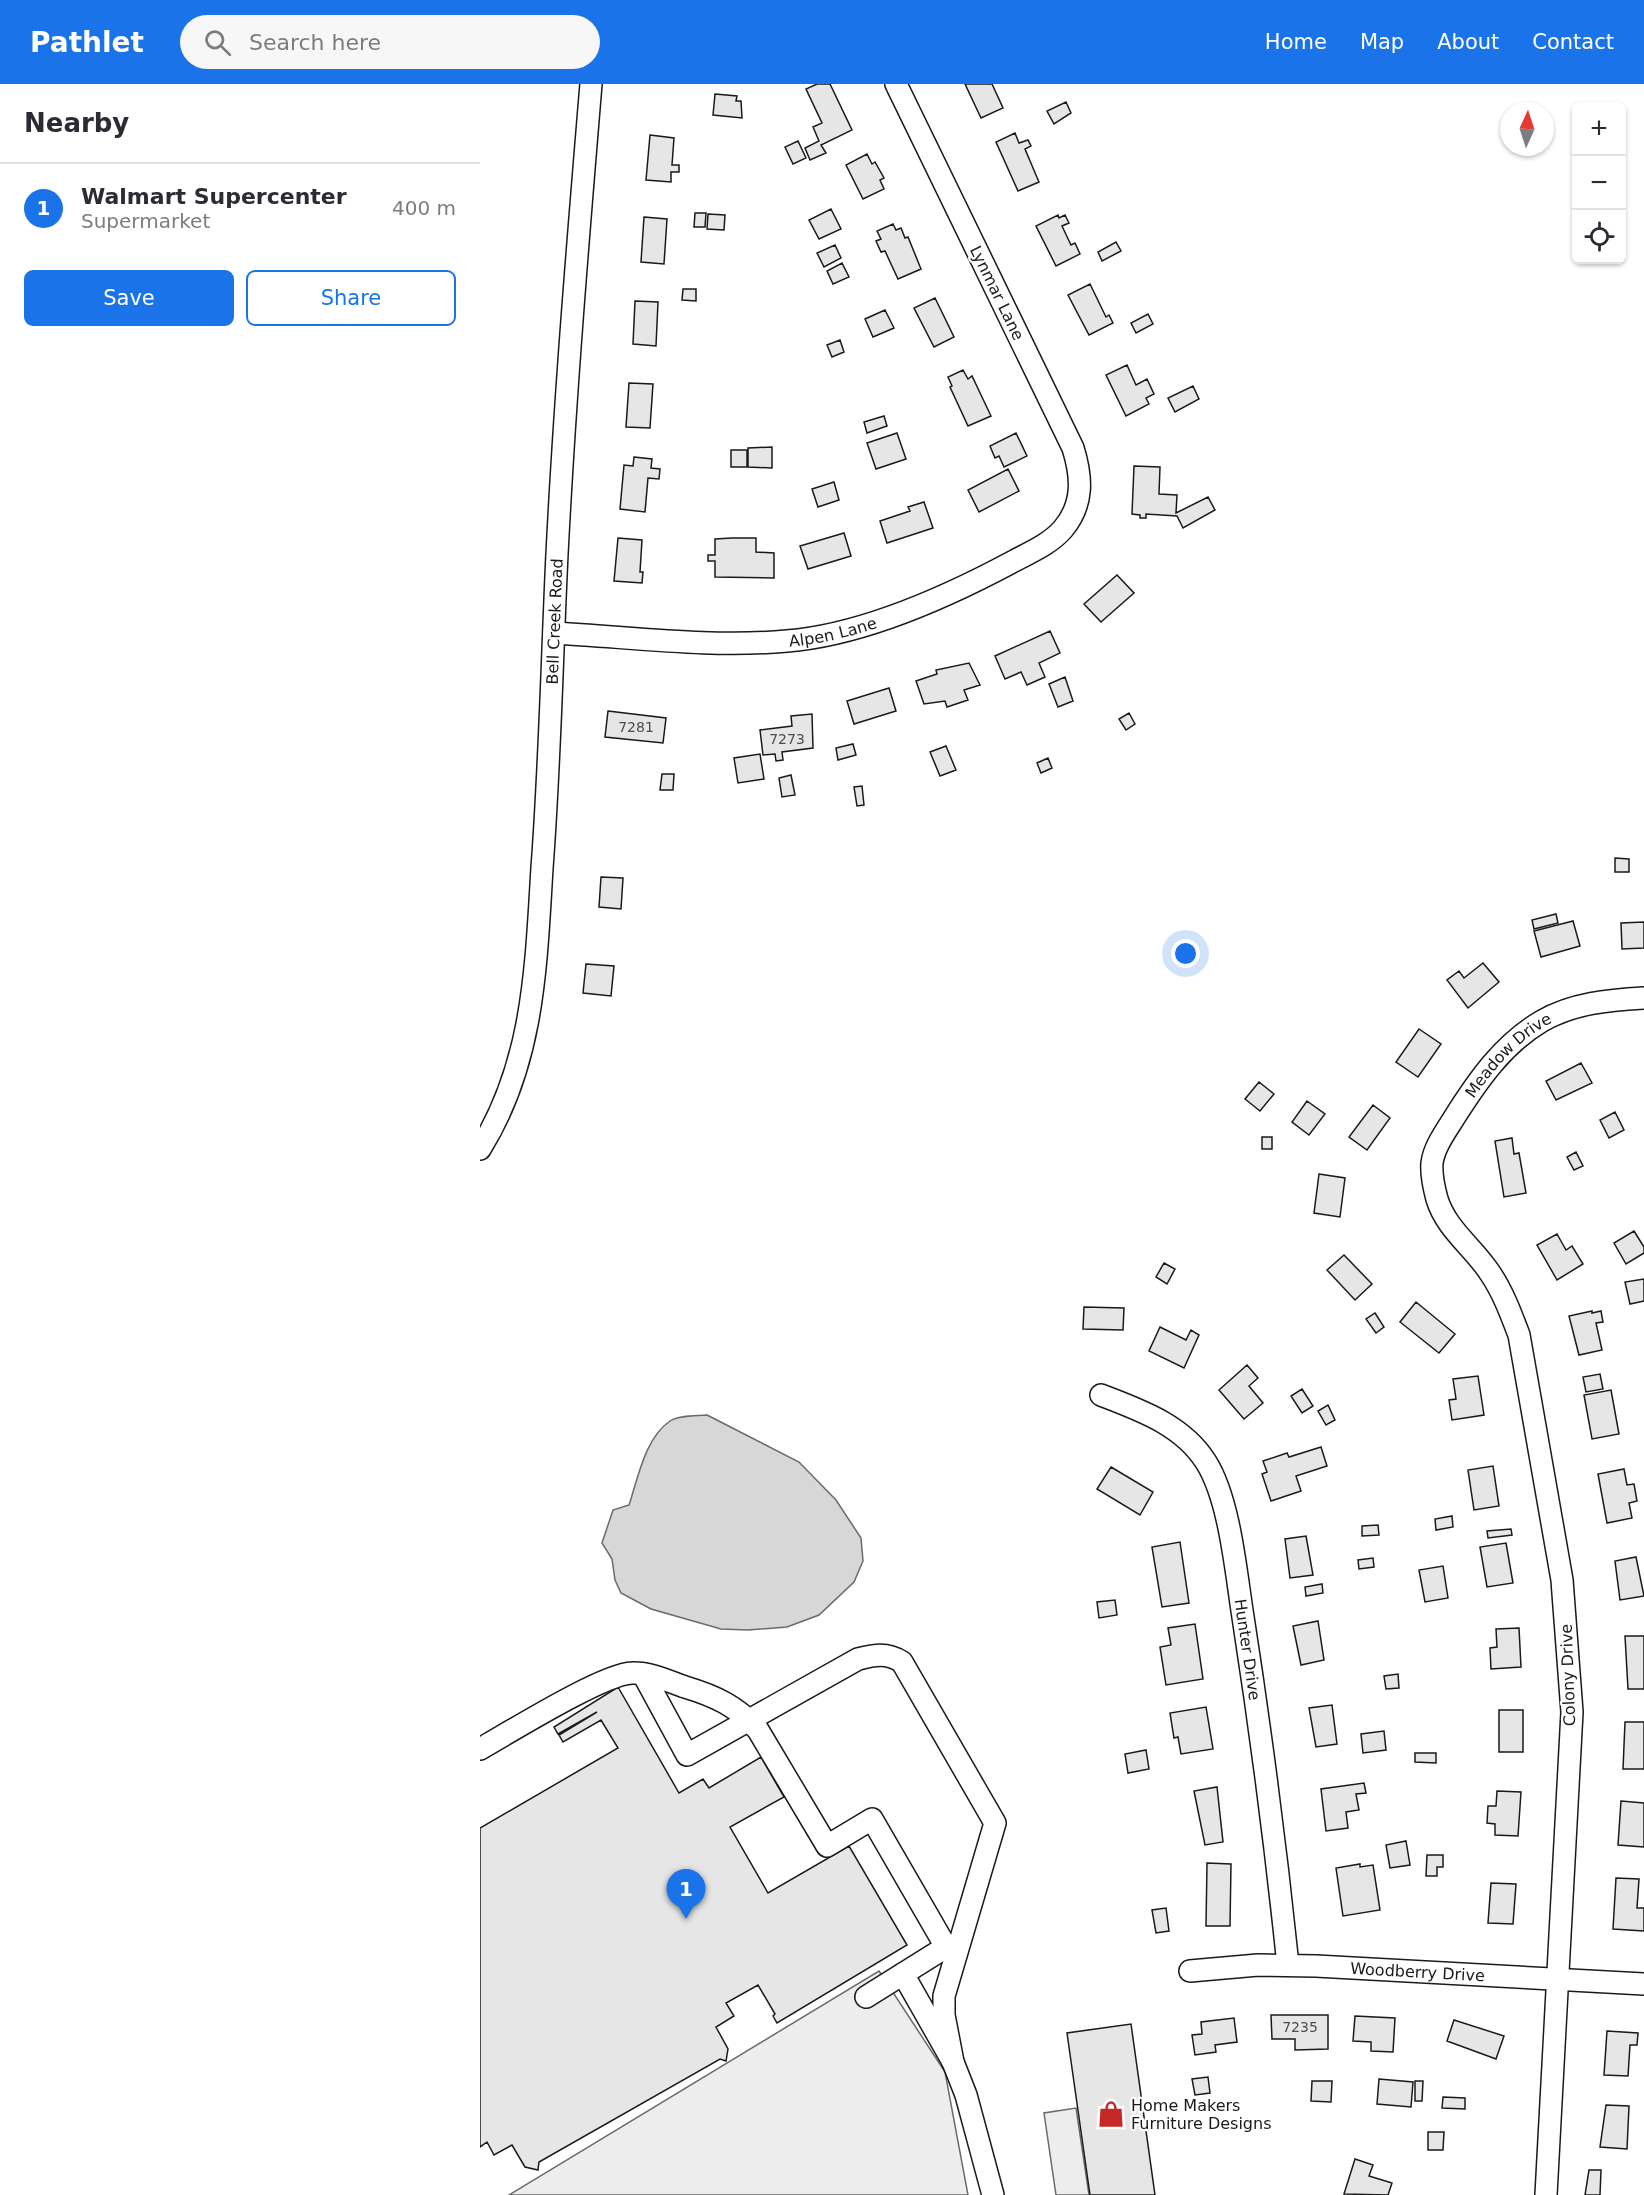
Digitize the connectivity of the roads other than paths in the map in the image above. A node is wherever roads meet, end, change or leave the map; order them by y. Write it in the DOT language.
graph roads {
  1 [pos="591,84"];
  2 [pos="896,84"];
  3 [pos="1077,506"];
  4 [pos="554,633"];
  5 [pos="1644,998"];
  6 [pos="480,1149"];
  7 [pos="1433,1183"];
  8 [pos="1101,1395"];
  9 [pos="643,1674"];
  10 [pos="748,1719"];
  11 [pos="480,1749"];
  12 [pos="952,1948"];
  13 [pos="1288,1965"];
  14 [pos="1190,1971"];
  15 [pos="903,1974"];
  16 [pos="1557,1980"];
  17 [pos="1644,1984"];
  18 [pos="866,1997"];
  19 [pos="953,2062"];
  20 [pos="993,2195"];
  21 [pos="1546,2195"];
  1 -- 4 [label="street, Bell Creek Road"];
  2 -- 3 [label="street, Lynmar Lane"];
  3 -- 4 [label="street, Alpen Lane"];
  4 -- 6 [label="street, Bell Creek Road"];
  5 -- 7 [label="street, Meadow Drive"];
  7 -- 16 [label="street, Colony Drive"];
  8 -- 13 [label="street, Hunter Drive"];
  9 -- 10 [label="street"];
  9 -- 10 [label="street"];
  9 -- 11 [label="street"];
  10 -- 12 [label="street"];
  10 -- 12 [label="street"];
  12 -- 15 [label="street"];
  12 -- 19 [label="street"];
  13 -- 14 [label="street, Woodberry Drive"];
  13 -- 16 [label="street, Woodberry Drive"];
  15 -- 18 [label="street"];
  15 -- 19 [label="street"];
  16 -- 17 [label="street, Woodberry Drive"];
  16 -- 21 [label="street, Colony Drive"];
  19 -- 20 [label="street"];
}
